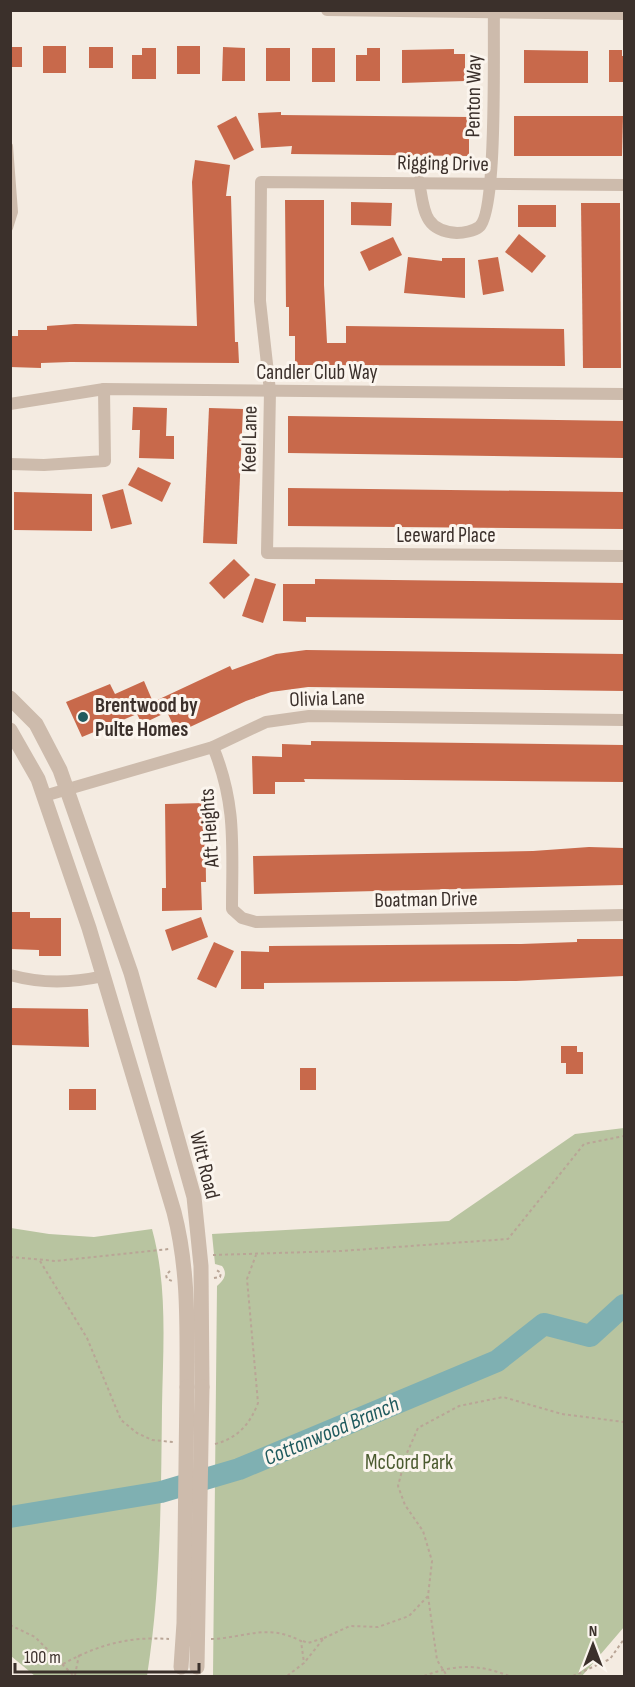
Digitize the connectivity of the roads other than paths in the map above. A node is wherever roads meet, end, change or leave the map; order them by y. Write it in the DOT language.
graph roads {
  1 [pos="327,10"];
  2 [pos="494,11"];
  3 [pos="624,14"];
  4 [pos="10,146"];
  5 [pos="419,181"];
  6 [pos="261,182"];
  7 [pos="491,183"];
  8 [pos="624,185"];
  9 [pos="10,228"];
  10 [pos="105,389"];
  11 [pos="270,391"];
  12 [pos="624,394"];
  13 [pos="10,404"];
  14 [pos="10,464"];
  15 [pos="267,553"];
  16 [pos="624,556"];
  17 [pos="10,699"];
  18 [pos="624,720"];
  19 [pos="10,730"];
  20 [pos="213,747"];
  21 [pos="67,788"];
  22 [pos="44,796"];
  23 [pos="232,909"];
  24 [pos="624,915"];
  25 [pos="129,968"];
  26 [pos="10,975"];
  27 [pos="104,976"];
  28 [pos="195,1387"];
  29 [pos="180,1672"];
  30 [pos="196,1672"];
  1 -- 2 [label="street"];
  2 -- 3 [label="street"];
  2 -- 7 [label="street, Penton Way"];
  4 -- 9 [label="lane"];
  5 -- 6 [label="street, Rigging Drive"];
  5 -- 7 [label="street, Rigging Drive"];
  5 -- 7 [label="street, Penton Way"];
  6 -- 11 [label="street, Keel Lane"];
  7 -- 8 [label="street, Rigging Drive"];
  10 -- 11 [label="street, Candler Club Way"];
  10 -- 13 [label="street, Candler Club Way"];
  10 -- 14 [label="street"];
  11 -- 12 [label="street, Candler Club Way"];
  11 -- 15 [label="street, Keel Lane"];
  15 -- 16 [label="street, Leeward Place"];
  17 -- 21 [label="street, Witt Road"];
  18 -- 20 [label="street, Olivia Lane"];
  19 -- 22 [label="street, Witt Road"];
  20 -- 21 [label="street, Olivia Lane"];
  20 -- 23 [label="street, Aft Heights"];
  21 -- 22 [label="street, Olivia Lane"];
  21 -- 25 [label="street, Witt Road"];
  22 -- 27 [label="street, Witt Road"];
  23 -- 24 [label="street, Boatman Drive"];
  25 -- 27 [label="street"];
  25 -- 28 [label="street, Witt Road"];
  26 -- 27 [label="street"];
  27 -- 28 [label="street, Witt Road"];
  28 -- 29 [label="street, Witt Road, bridge"];
  28 -- 30 [label="street, Witt Road, bridge"];
}
